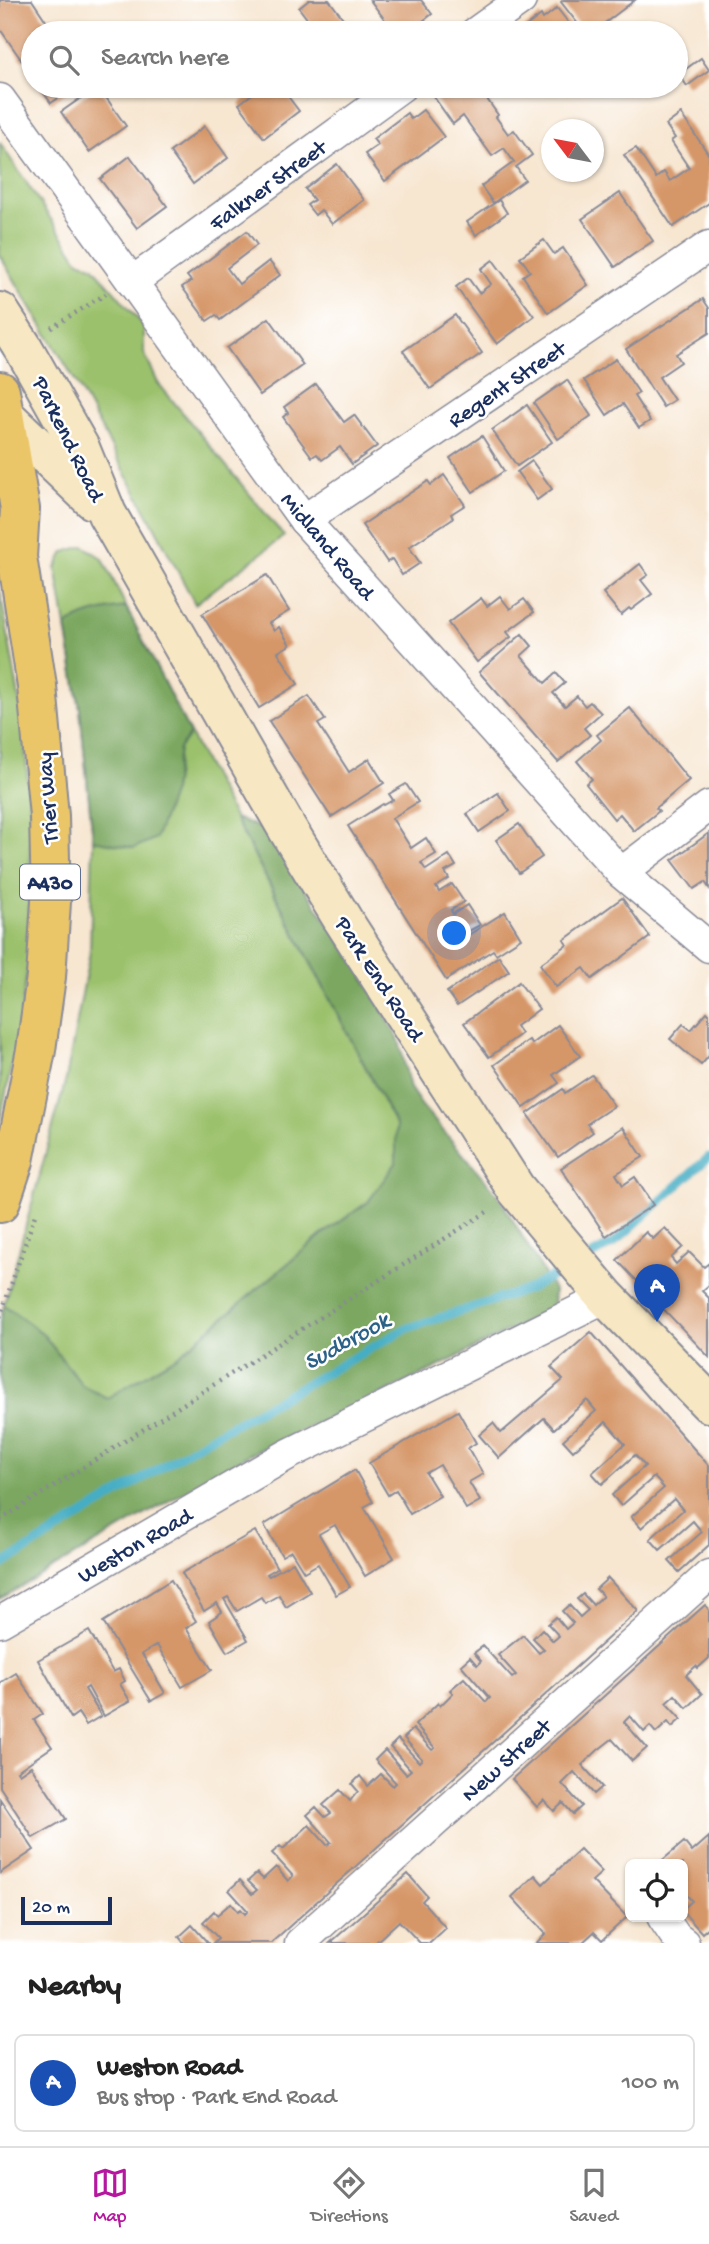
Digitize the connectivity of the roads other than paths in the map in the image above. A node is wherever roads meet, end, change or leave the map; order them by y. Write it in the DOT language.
graph roads {
  1 [pos="521,0"];
  2 [pos="492,21"];
  3 [pos="385,98"];
  4 [pos="0,99"];
  5 [pos="709,246"];
  6 [pos="132,282"];
  7 [pos="0,312"];
  8 [pos="1,405"];
  9 [pos="107,514"];
  10 [pos="0,515"];
  11 [pos="303,520"];
  12 [pos="17,557"];
  13 [pos="709,806"];
  14 [pos="621,873"];
  15 [pos="709,947"];
  16 [pos="0,1203"];
  17 [pos="606,1297"];
  18 [pos="709,1403"];
  19 [pos="709,1575"];
  20 [pos="0,1622"];
  21 [pos="666,1922"];
  22 [pos="300,1943"];
  23 [pos="684,1943"];
  1 -- 2 [label="street"];
  3 -- 6 [label="street, Falkner Street"];
  4 -- 6 [label="street, Midland Road"];
  5 -- 11 [label="street, Regent Street"];
  6 -- 11 [label="street, Midland Road"];
  7 -- 9 [label="main road, Parkend Road"];
  8 -- 9 [label="main road, Parkend Road"];
  8 -- 12 [label="main road, Trier Way / A430"];
  9 -- 17 [label="main road, Park End Road"];
  10 -- 12 [label="main road, Trier Way / A430"];
  11 -- 14 [label="street, Midland Road"];
  12 -- 16 [label="main road, Trier Way / A430"];
  13 -- 14 [label="street"];
  14 -- 15 [label="street, Midland Road"];
  17 -- 18 [label="main road, Park End Road"];
  17 -- 20 [label="street, Weston Road"];
  19 -- 22 [label="street, New Street"];
  21 -- 23 [label="street"];
}
